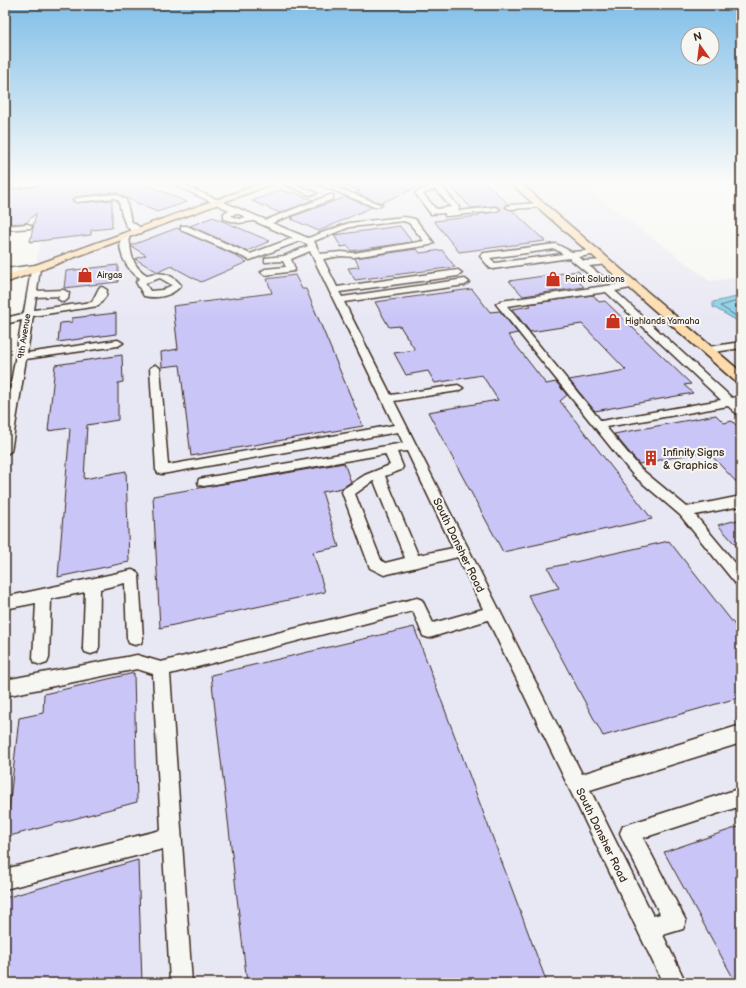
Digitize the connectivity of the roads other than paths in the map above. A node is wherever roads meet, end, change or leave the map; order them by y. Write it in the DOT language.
graph roads {
  1 [pos="137,228"];
  2 [pos="145,228"];
  3 [pos="184,228"];
  4 [pos="274,228"];
  5 [pos="343,228"];
  6 [pos="418,228"];
  7 [pos="568,228"];
  8 [pos="140,230"];
  9 [pos="125,236"];
  10 [pos="309,246"];
  11 [pos="595,252"];
  12 [pos="572,255"];
  13 [pos="286,258"];
  14 [pos="268,260"];
  15 [pos="606,262"];
  16 [pos="582,264"];
  17 [pos="36,268"];
  18 [pos="5,272"];
  19 [pos="265,272"];
  20 [pos="458,273"];
  21 [pos="624,277"];
  22 [pos="146,278"];
  23 [pos="5,280"];
  24 [pos="465,282"];
  25 [pos="633,285"];
  26 [pos="608,289"];
  27 [pos="102,290"];
  28 [pos="31,294"];
  29 [pos="336,295"];
  30 [pos="63,299"];
  31 [pos="27,315"];
  32 [pos="5,321"];
  33 [pos="118,343"];
  34 [pos="741,345"];
  35 [pos="708,350"];
  36 [pos="20,357"];
  37 [pos="155,368"];
  38 [pos="741,379"];
  39 [pos="458,388"];
  40 [pos="387,399"];
  41 [pos="735,401"];
  42 [pos="741,412"];
  43 [pos="598,425"];
  44 [pos="401,428"];
  45 [pos="410,446"];
  46 [pos="389,449"];
  47 [pos="5,451"];
  48 [pos="378,474"];
  49 [pos="204,482"];
  50 [pos="741,501"];
  51 [pos="685,512"];
  52 [pos="462,551"];
  53 [pos="414,562"];
  54 [pos="741,580"];
  55 [pos="92,585"];
  56 [pos="44,595"];
  57 [pos="5,603"];
  58 [pos="492,613"];
  59 [pos="135,638"];
  60 [pos="91,647"];
  61 [pos="41,658"];
  62 [pos="161,669"];
  63 [pos="5,688"];
  64 [pos="741,734"];
  65 [pos="577,784"];
  66 [pos="741,797"];
  67 [pos="172,837"];
  68 [pos="5,879"];
  69 [pos="648,928"];
  70 [pos="181,983"];
  71 [pos="675,983"];
  1 -- 8 [label="street"];
  2 -- 8 [label="main road"];
  3 -- 10 [label="street"];
  4 -- 10 [label="street"];
  5 -- 10 [label="street"];
  6 -- 10 [label="street"];
  7 -- 11 [label="main road"];
  8 -- 9 [label="main road"];
  9 -- 17 [label="main road"];
  9 -- 22 [label="street"];
  10 -- 13 [label="street"];
  10 -- 29 [label="street, South Dansher Road"];
  11 -- 12 [label="street"];
  11 -- 15 [label="main road"];
  12 -- 12 [label="street"];
  12 -- 16 [label="street"];
  13 -- 14 [label="street"];
  13 -- 19 [label="street"];
  15 -- 16 [label="street"];
  15 -- 21 [label="main road"];
  16 -- 21 [label="street"];
  17 -- 18 [label="street"];
  17 -- 23 [label="main road"];
  17 -- 28 [label="street, 9th Avenue"];
  20 -- 29 [label="street"];
  21 -- 25 [label="main road"];
  24 -- 29 [label="street"];
  25 -- 26 [label="street"];
  25 -- 35 [label="main road"];
  26 -- 41 [label="street"];
  26 -- 43 [label="street"];
  27 -- 31 [label="street"];
  28 -- 30 [label="street"];
  28 -- 31 [label="street, 9th Avenue"];
  29 -- 40 [label="street, South Dansher Road"];
  31 -- 32 [label="street"];
  31 -- 36 [label="street, 9th Avenue"];
  33 -- 36 [label="street"];
  34 -- 35 [label="street"];
  35 -- 38 [label="main road"];
  36 -- 47 [label="street, 9th Avenue"];
  37 -- 44 [label="street"];
  39 -- 40 [label="street"];
  40 -- 44 [label="street, South Dansher Road"];
  41 -- 42 [label="street"];
  41 -- 43 [label="street"];
  43 -- 51 [label="street"];
  44 -- 45 [label="street, South Dansher Road"];
  45 -- 46 [label="street"];
  45 -- 52 [label="street, South Dansher Road"];
  46 -- 48 [label="street"];
  46 -- 49 [label="street"];
  48 -- 53 [label="street"];
  48 -- 53 [label="street"];
  50 -- 51 [label="street"];
  51 -- 54 [label="street"];
  52 -- 53 [label="street"];
  52 -- 58 [label="street, South Dansher Road"];
  55 -- 56 [label="street"];
  55 -- 59 [label="street"];
  55 -- 60 [label="street"];
  56 -- 57 [label="street"];
  56 -- 61 [label="street"];
  58 -- 62 [label="street"];
  58 -- 65 [label="street, South Dansher Road"];
  62 -- 63 [label="street"];
  62 -- 67 [label="street"];
  64 -- 65 [label="street"];
  65 -- 69 [label="street, South Dansher Road"];
  66 -- 69 [label="street"];
  67 -- 68 [label="street"];
  67 -- 70 [label="street"];
  69 -- 71 [label="street, South Dansher Road"];
}
